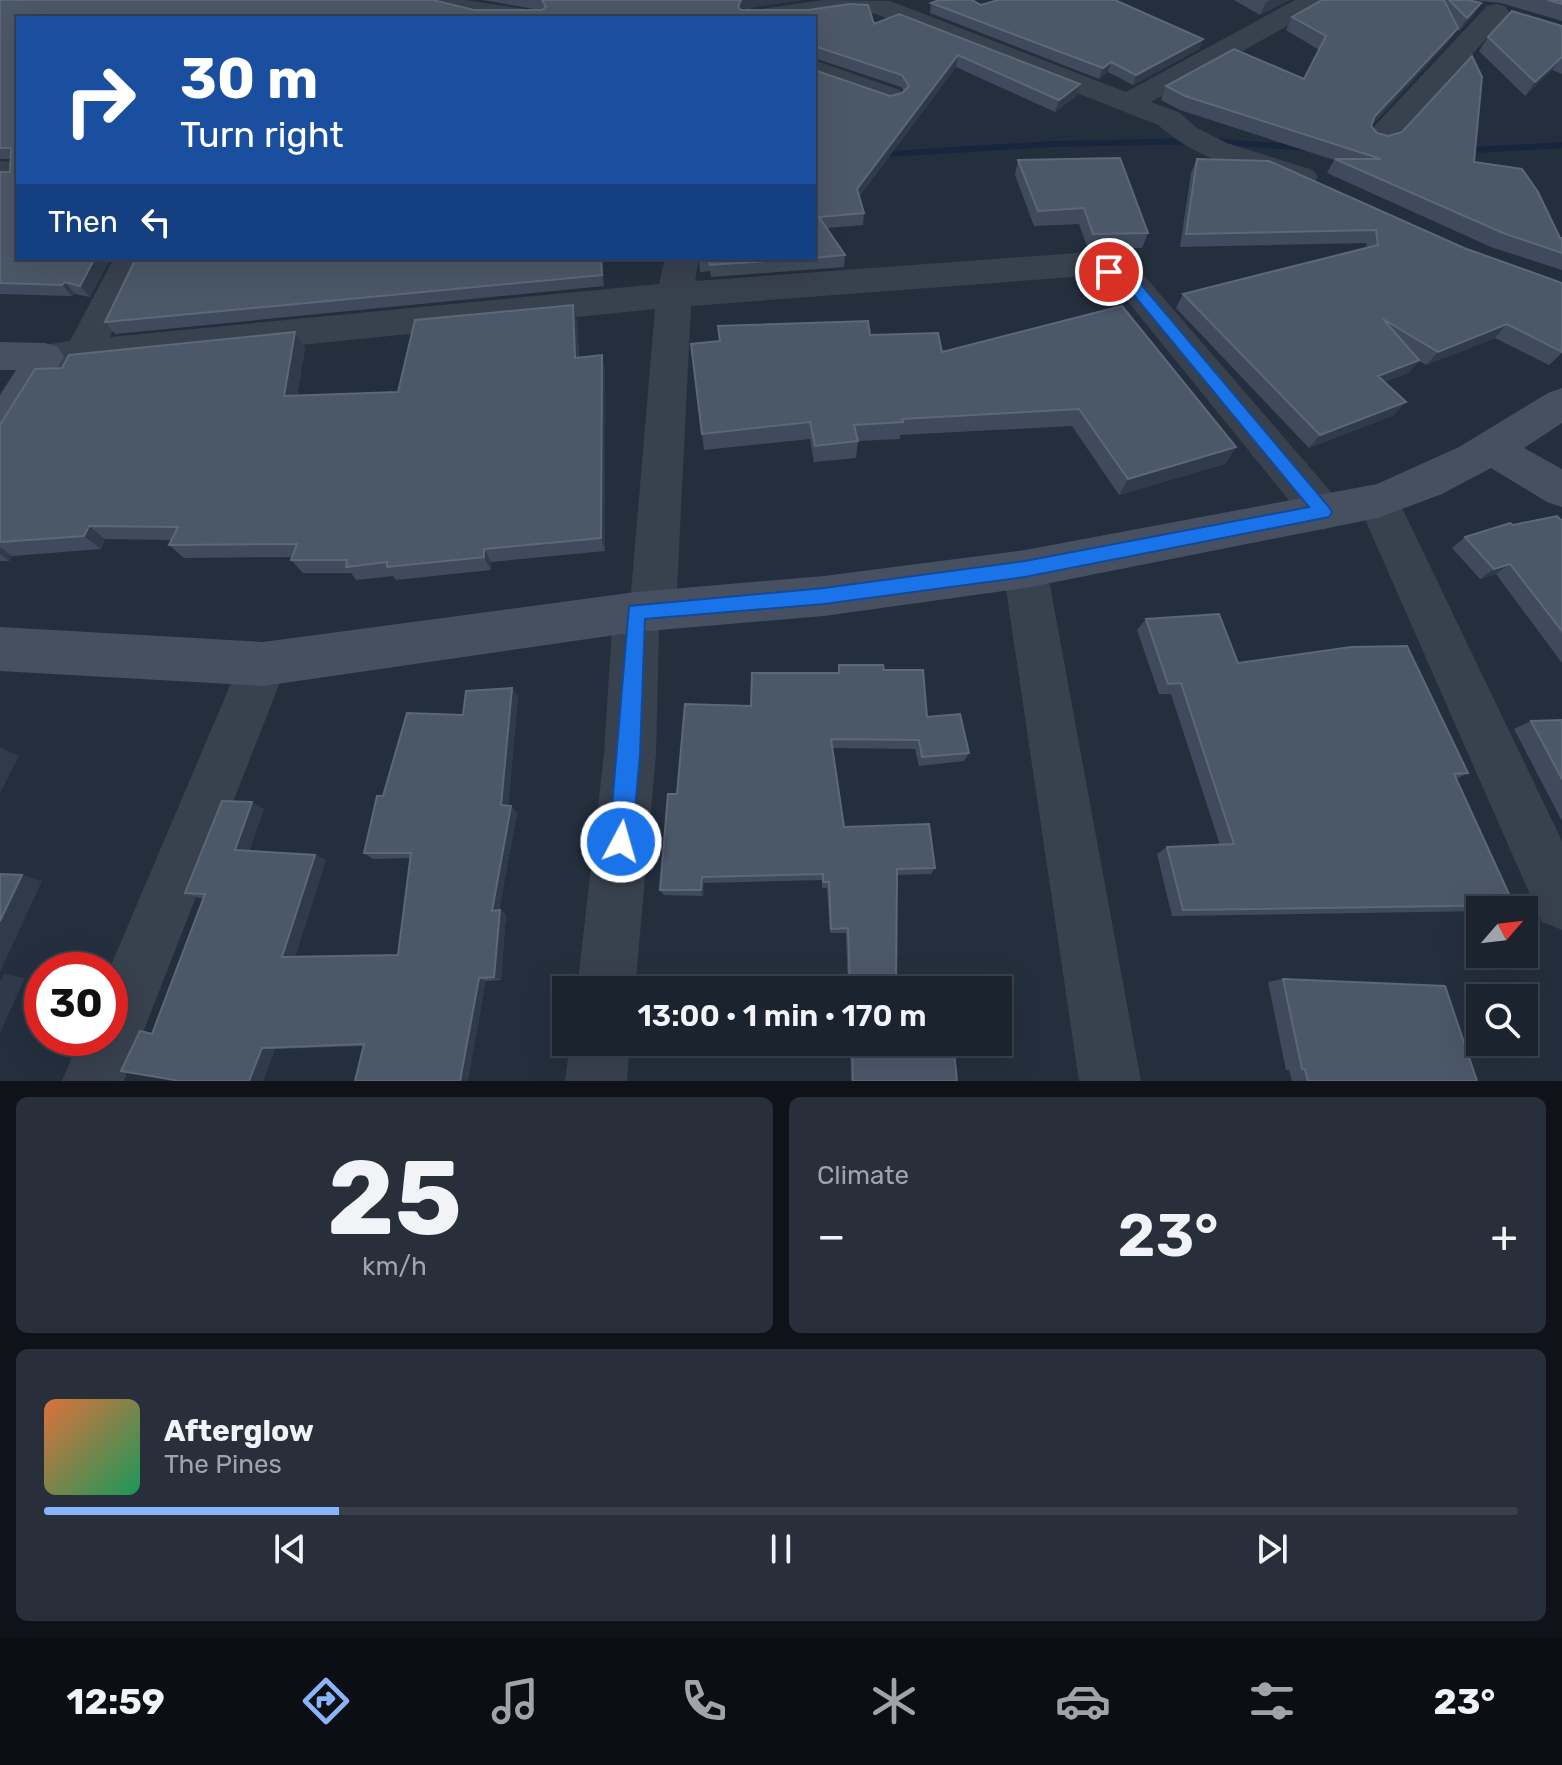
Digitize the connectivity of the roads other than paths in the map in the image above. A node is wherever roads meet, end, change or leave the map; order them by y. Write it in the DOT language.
graph roads {
  1 [pos="435,0"];
  2 [pos="1314,0"];
  3 [pos="1496,12"];
  4 [pos="518,16"];
  5 [pos="768,16"];
  6 [pos="816,70"];
  7 [pos="890,96"];
  8 [pos="1127,103"];
  9 [pos="1380,138"];
  10 [pos="1329,189"];
  11 [pos="130,260"];
  12 [pos="678,276"];
  13 [pos="84,351"];
  14 [pos="0,356"];
  15 [pos="45,357"];
  16 [pos="1562,403"];
  17 [pos="0,427"];
  18 [pos="1492,449"];
  19 [pos="1562,490"];
  20 [pos="1378,501"];
  21 [pos="1323,512"];
  22 [pos="1025,569"];
  23 [pos="645,611"];
  24 [pos="0,649"];
  25 [pos="263,664"];
  26 [pos="1562,902"];
  27 [pos="607,976"];
  28 [pos="599,1056"];
  29 [pos="93,1081"];
  30 [pos="596,1081"];
  31 [pos="1110,1081"];
  1 -- 4 [label="street"];
  2 -- 8 [label="street"];
  3 -- 9 [label="street"];
  5 -- 8 [label="street"];
  6 -- 7 [label="street"];
  8 -- 10 [label="street"];
  11 -- 13 [label="street"];
  12 -- 13 [label="street"];
  12 -- 21 [label="street"];
  12 -- 23 [label="street"];
  13 -- 15 [label="street"];
  14 -- 15 [label="street"];
  15 -- 17 [label="street"];
  16 -- 18 [label="street"];
  18 -- 19 [label="street"];
  18 -- 20 [label="street"];
  20 -- 21 [label="street"];
  20 -- 26 [label="street"];
  21 -- 22 [label="street"];
  22 -- 23 [label="street"];
  22 -- 31 [label="street"];
  23 -- 25 [label="street"];
  23 -- 27 [label="street"];
  24 -- 25 [label="street"];
  25 -- 29 [label="street"];
  28 -- 30 [label="street"];
}
